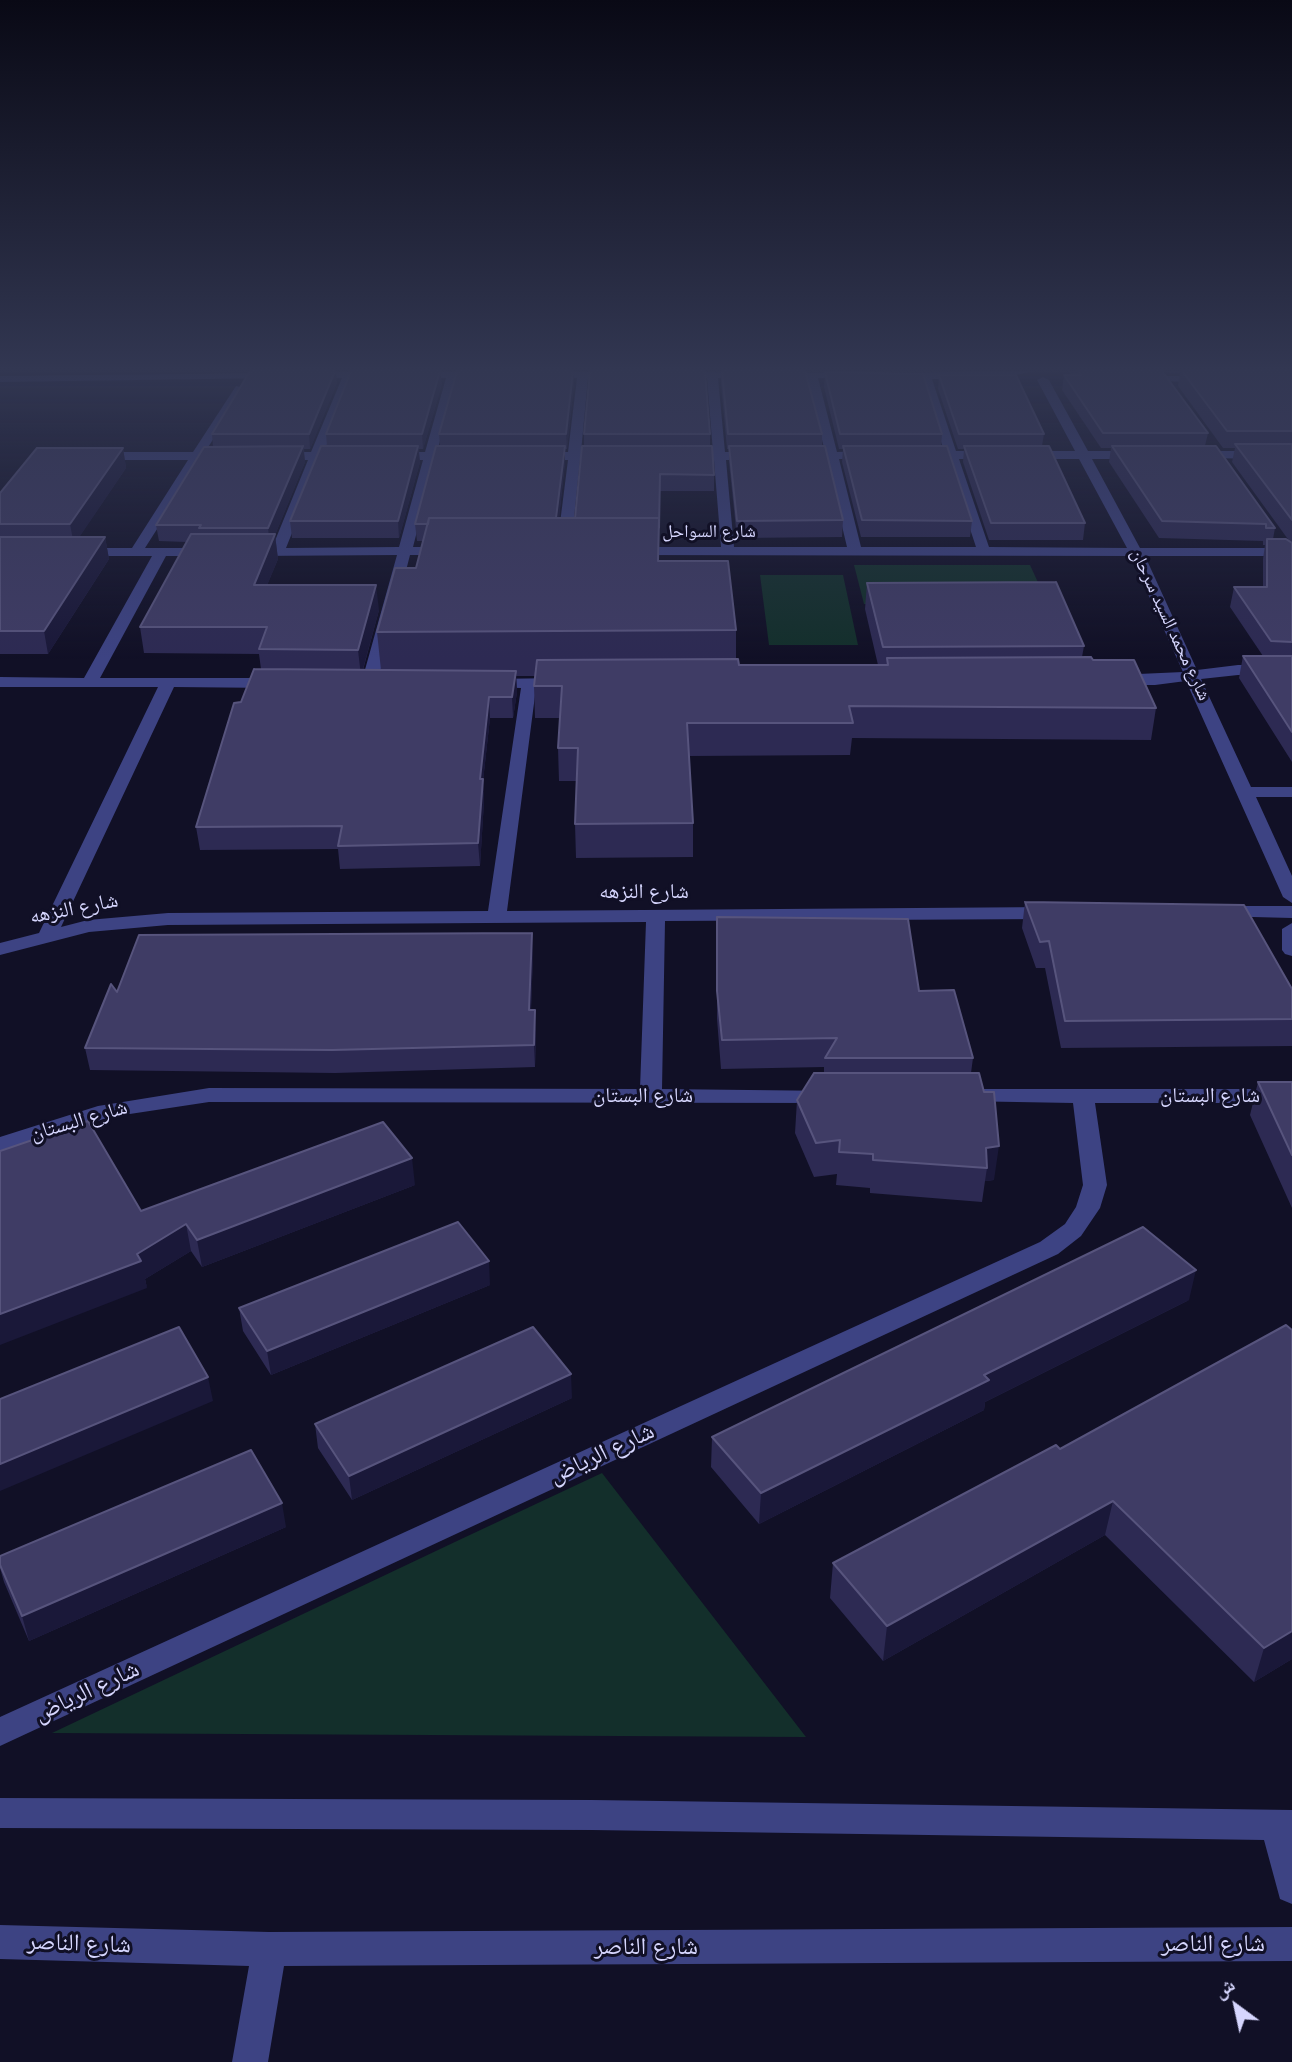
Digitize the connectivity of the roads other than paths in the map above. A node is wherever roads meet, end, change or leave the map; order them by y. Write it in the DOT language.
graph roads {
  1 [pos="190,467"];
  2 [pos="311,467"];
  3 [pos="426,467"];
  4 [pos="573,467"];
  5 [pos="720,467"];
  6 [pos="833,467"];
  7 [pos="955,467"];
  8 [pos="1091,467"];
  9 [pos="405,551"];
  10 [pos="458,551"];
  11 [pos="564,551"];
  12 [pos="618,551"];
  13 [pos="728,551"];
  14 [pos="855,551"];
  15 [pos="1288,551"];
  16 [pos="68,552"];
  17 [pos="136,552"];
  18 [pos="161,552"];
  19 [pos="277,552"];
  20 [pos="984,552"];
  21 [pos="1136,552"];
  22 [pos="1292,670"];
  23 [pos="1194,676"];
  24 [pos="1099,680"];
  25 [pos="0,682"];
  26 [pos="89,683"];
  27 [pos="167,683"];
  28 [pos="289,683"];
  29 [pos="585,683"];
  30 [pos="369,684"];
  31 [pos="476,684"];
  32 [pos="529,684"];
  33 [pos="1245,792"];
  34 [pos="1292,792"];
  35 [pos="1292,897"];
  36 [pos="1195,912"];
  37 [pos="1292,912"];
  38 [pos="1071,913"];
  39 [pos="497,915"];
  40 [pos="656,915"];
  41 [pos="1292,929"];
  42 [pos="47,936"];
  43 [pos="0,949"];
  44 [pos="1292,950"];
  45 [pos="651,1096"];
  46 [pos="846,1096"];
  47 [pos="944,1096"];
  48 [pos="1292,1096"];
  49 [pos="1083,1097"];
  50 [pos="0,1145"];
  51 [pos="0,1732"];
  52 [pos="0,1813"];
  53 [pos="1285,1825"];
  54 [pos="1292,1888"];
  55 [pos="0,1942"];
  56 [pos="1292,1944"];
  57 [pos="269,1949"];
  58 [pos="250,2062"];
  1 -- 17 [label="street"];
  2 -- 19 [label="street"];
  3 -- 9 [label="street"];
  4 -- 11 [label="street"];
  5 -- 13 [label="street"];
  6 -- 14 [label="street"];
  7 -- 20 [label="street"];
  8 -- 21 [label="street, شارع محمد السيد سرحان"];
  9 -- 10 [label="street"];
  9 -- 19 [label="street"];
  9 -- 30 [label="street"];
  12 -- 13 [label="street, شارع السواحل"];
  13 -- 14 [label="street, شارع السواحل"];
  14 -- 20 [label="street, شارع السواحل"];
  15 -- 21 [label="street, شارع السواحل"];
  16 -- 17 [label="street"];
  17 -- 18 [label="street"];
  18 -- 19 [label="street"];
  18 -- 26 [label="street"];
  20 -- 21 [label="street, شارع السواحل"];
  21 -- 23 [label="street, شارع محمد السيد سرحان"];
  22 -- 23 [label="street"];
  23 -- 24 [label="street"];
  23 -- 33 [label="street, شارع محمد السيد سرحان"];
  25 -- 26 [label="street"];
  26 -- 27 [label="street"];
  27 -- 28 [label="street"];
  27 -- 42 [label="street"];
  29 -- 32 [label="street"];
  31 -- 32 [label="street"];
  32 -- 39 [label="street"];
  33 -- 34 [label="street"];
  33 -- 35 [label="street, شارع محمد السيد سرحان"];
  36 -- 37 [label="street"];
  38 -- 40 [label="street, شارع النزهه"];
  39 -- 40 [label="street, شارع النزهه"];
  39 -- 42 [label="street, شارع النزهه"];
  40 -- 45 [label="street"];
  41 -- 44 [label="street"];
  42 -- 43 [label="street, شارع النزهه"];
  45 -- 46 [label="street, شارع البستان"];
  45 -- 50 [label="street, شارع البستان"];
  47 -- 49 [label="street, شارع البستان"];
  48 -- 49 [label="street, شارع البستان"];
  49 -- 51 [label="street, شارع الرياض"];
  52 -- 53 [label="street"];
  53 -- 54 [label="street"];
  55 -- 57 [label="street, شارع الناصر"];
  56 -- 57 [label="street, شارع الناصر"];
  57 -- 58 [label="street"];
}
